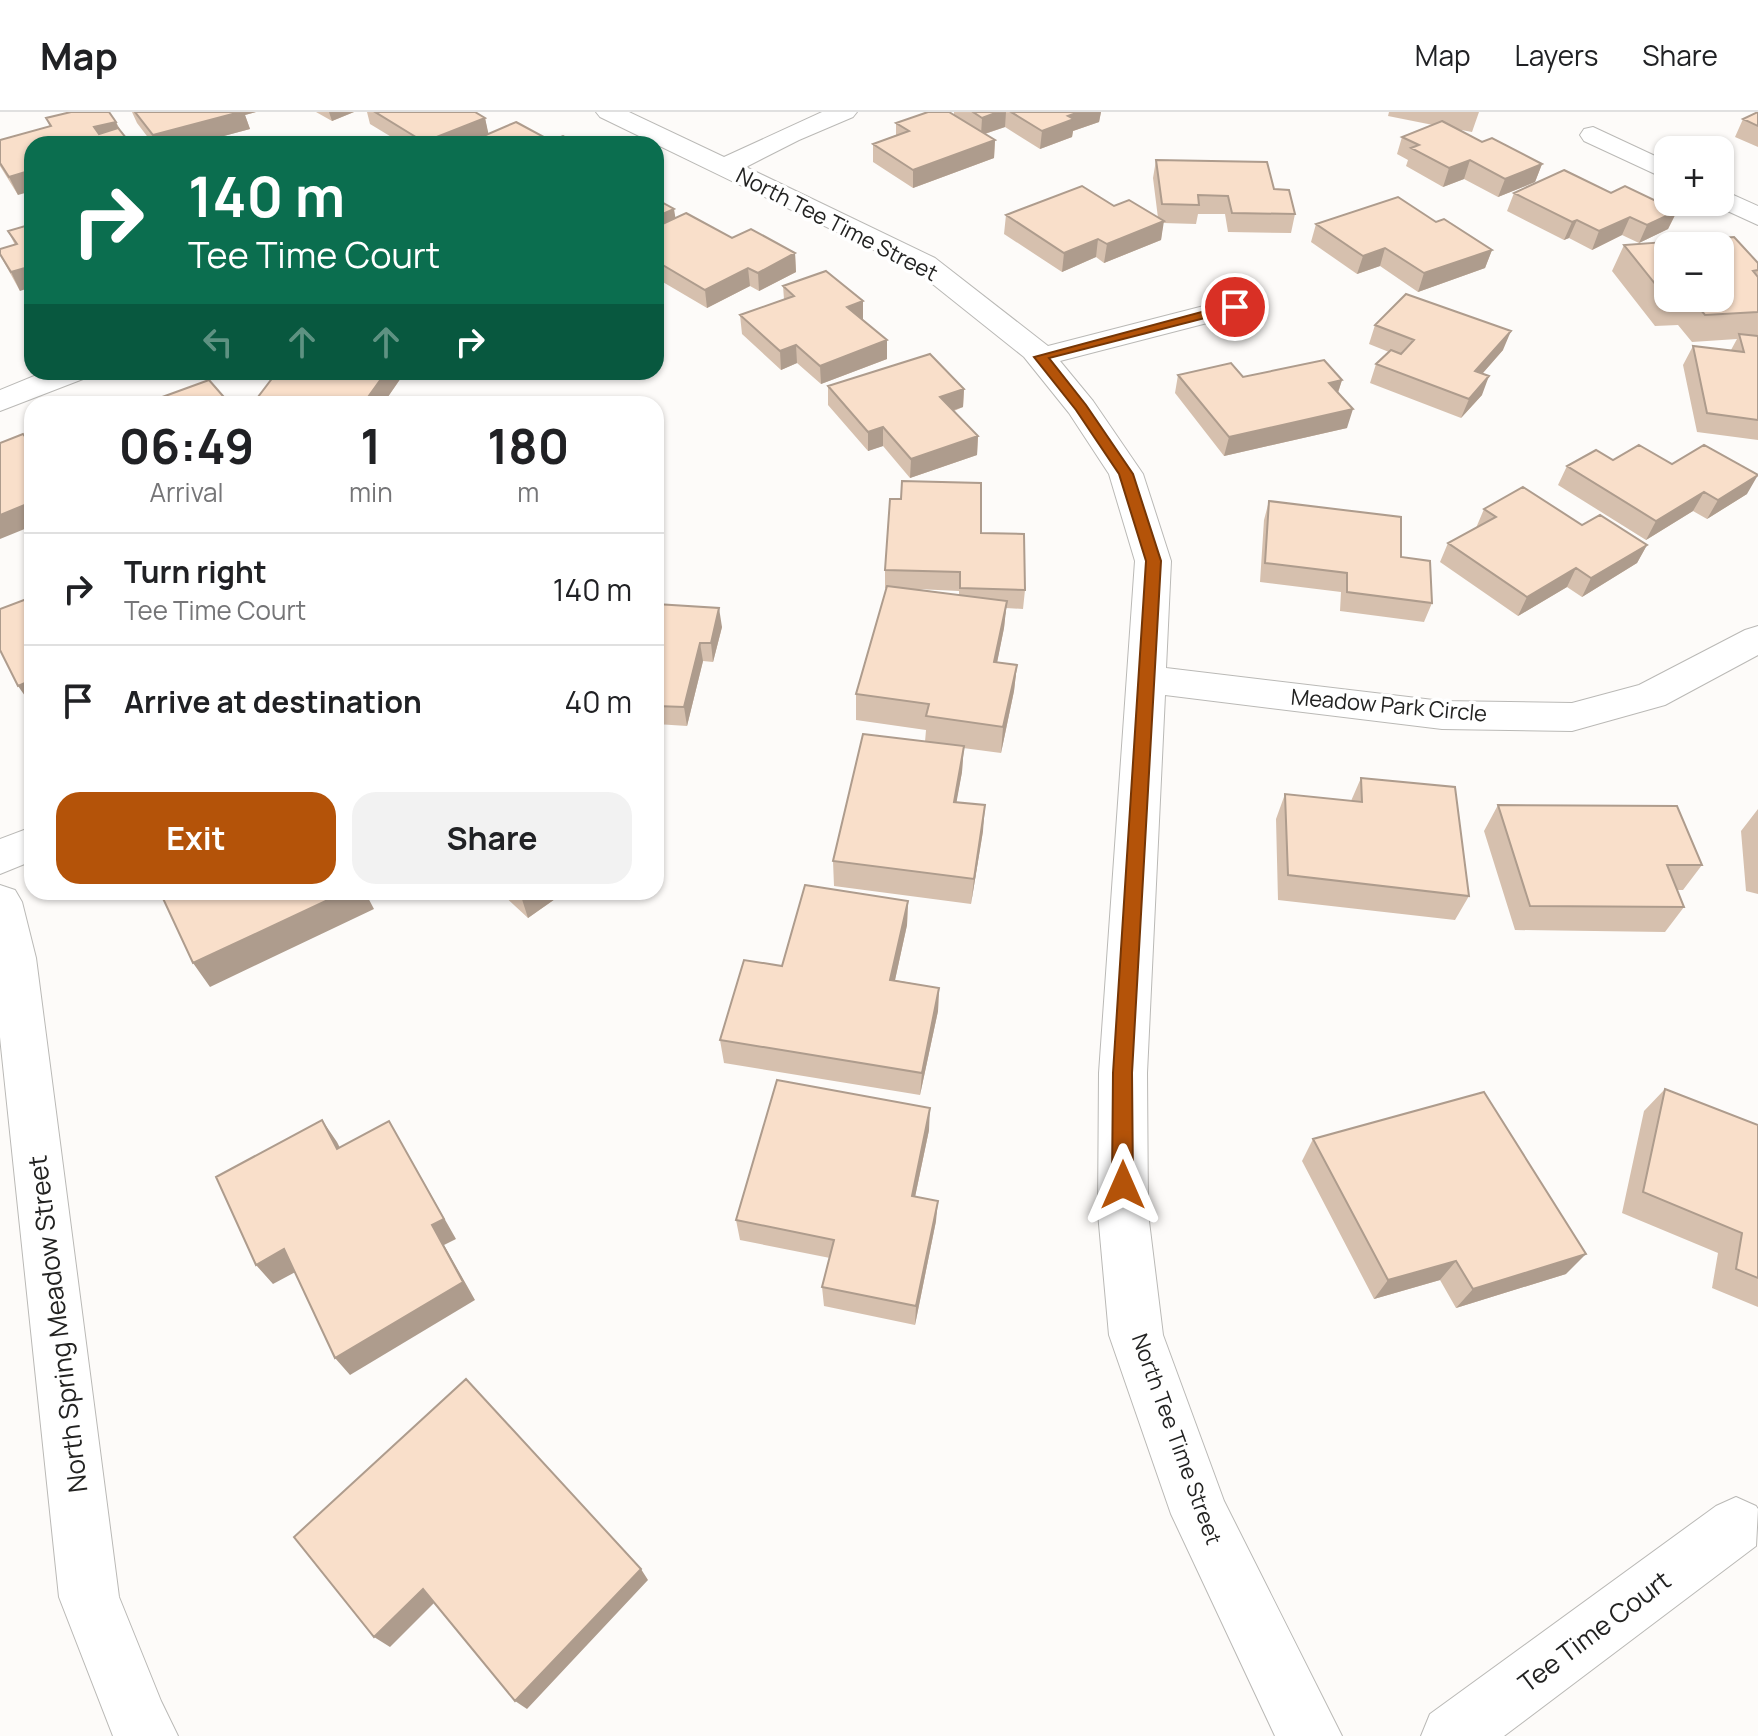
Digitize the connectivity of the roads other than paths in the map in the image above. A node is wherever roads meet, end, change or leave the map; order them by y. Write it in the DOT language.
graph roads {
  1 [pos="609,112"];
  2 [pos="844,112"];
  3 [pos="1593,135"];
  4 [pos="660,136"];
  5 [pos="664,138"];
  6 [pos="1654,165"];
  7 [pos="726,167"];
  8 [pos="1734,204"];
  9 [pos="1758,217"];
  10 [pos="1235,307"];
  11 [pos="1040,357"];
  12 [pos="52,380"];
  13 [pos="0,401"];
  14 [pos="1758,639"];
  15 [pos="1147,679"];
  16 [pos="24,846"];
  17 [pos="0,857"];
  18 [pos="0,902"];
  19 [pos="1736,1526"];
  20 [pos="147,1736"];
  21 [pos="1311,1736"];
  22 [pos="1452,1736"];
  1 -- 4 [label="street, North Tee Time Street"];
  2 -- 7 [label="street"];
  3 -- 6 [label="street"];
  5 -- 7 [label="street, North Tee Time Street"];
  7 -- 11 [label="street, North Tee Time Street"];
  8 -- 9 [label="street"];
  10 -- 11 [label="street"];
  11 -- 15 [label="street, North Tee Time Street"];
  12 -- 13 [label="street"];
  14 -- 15 [label="street, Meadow Park Circle"];
  15 -- 21 [label="street, North Tee Time Street"];
  16 -- 17 [label="street"];
  18 -- 20 [label="street, North Spring Meadow Street"];
  19 -- 22 [label="street, Tee Time Court"];
}
